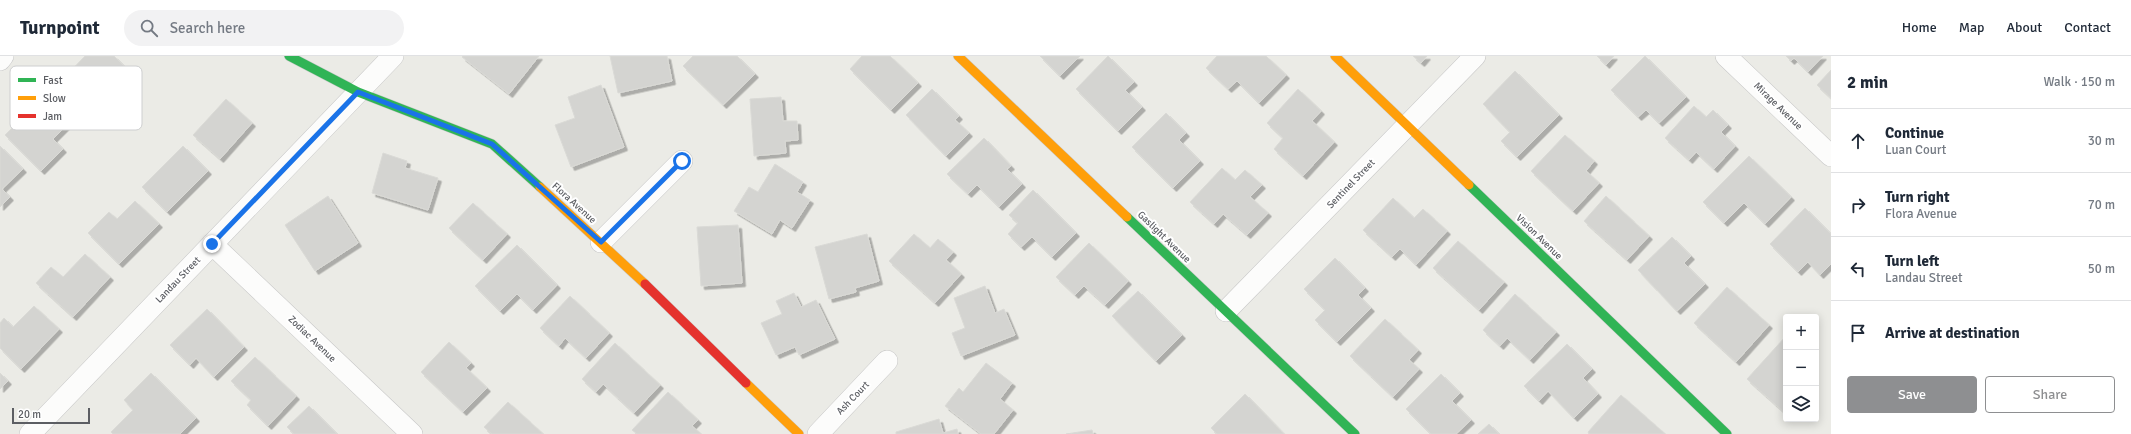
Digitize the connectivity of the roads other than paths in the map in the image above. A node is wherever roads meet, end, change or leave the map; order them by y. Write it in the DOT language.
graph roads {
  1 [pos="3,56"];
  2 [pos="289,56"];
  3 [pos="393,56"];
  4 [pos="958,56"];
  5 [pos="1335,56"];
  6 [pos="1475,56"];
  7 [pos="1726,56"];
  8 [pos="0,60"];
  9 [pos="358,92"];
  10 [pos="1408,125"];
  11 [pos="1831,156"];
  12 [pos="682,161"];
  13 [pos="601,242"];
  14 [pos="212,244"];
  15 [pos="1226,311"];
  16 [pos="887,362"];
  17 [pos="30,434"];
  18 [pos="412,434"];
  19 [pos="799,434"];
  20 [pos="818,434"];
  21 [pos="1355,434"];
  22 [pos="1727,434"];
  1 -- 8 [label="street"];
  2 -- 9 [label="street, Flora Avenue"];
  3 -- 9 [label="street, Landau Street"];
  4 -- 15 [label="street, Gaslight Avenue"];
  5 -- 10 [label="street, Vision Avenue"];
  6 -- 10 [label="street, Sentinel Street"];
  7 -- 11 [label="street, Mirage Avenue"];
  9 -- 13 [label="street, Flora Avenue"];
  9 -- 14 [label="street, Landau Street"];
  10 -- 15 [label="street, Sentinel Street"];
  10 -- 22 [label="street, Vision Avenue"];
  12 -- 13 [label="street"];
  13 -- 19 [label="street, Flora Avenue"];
  14 -- 17 [label="street, Landau Street"];
  14 -- 18 [label="street, Zodiac Avenue"];
  15 -- 21 [label="street, Gaslight Avenue"];
  16 -- 20 [label="street, Ash Court"];
}
